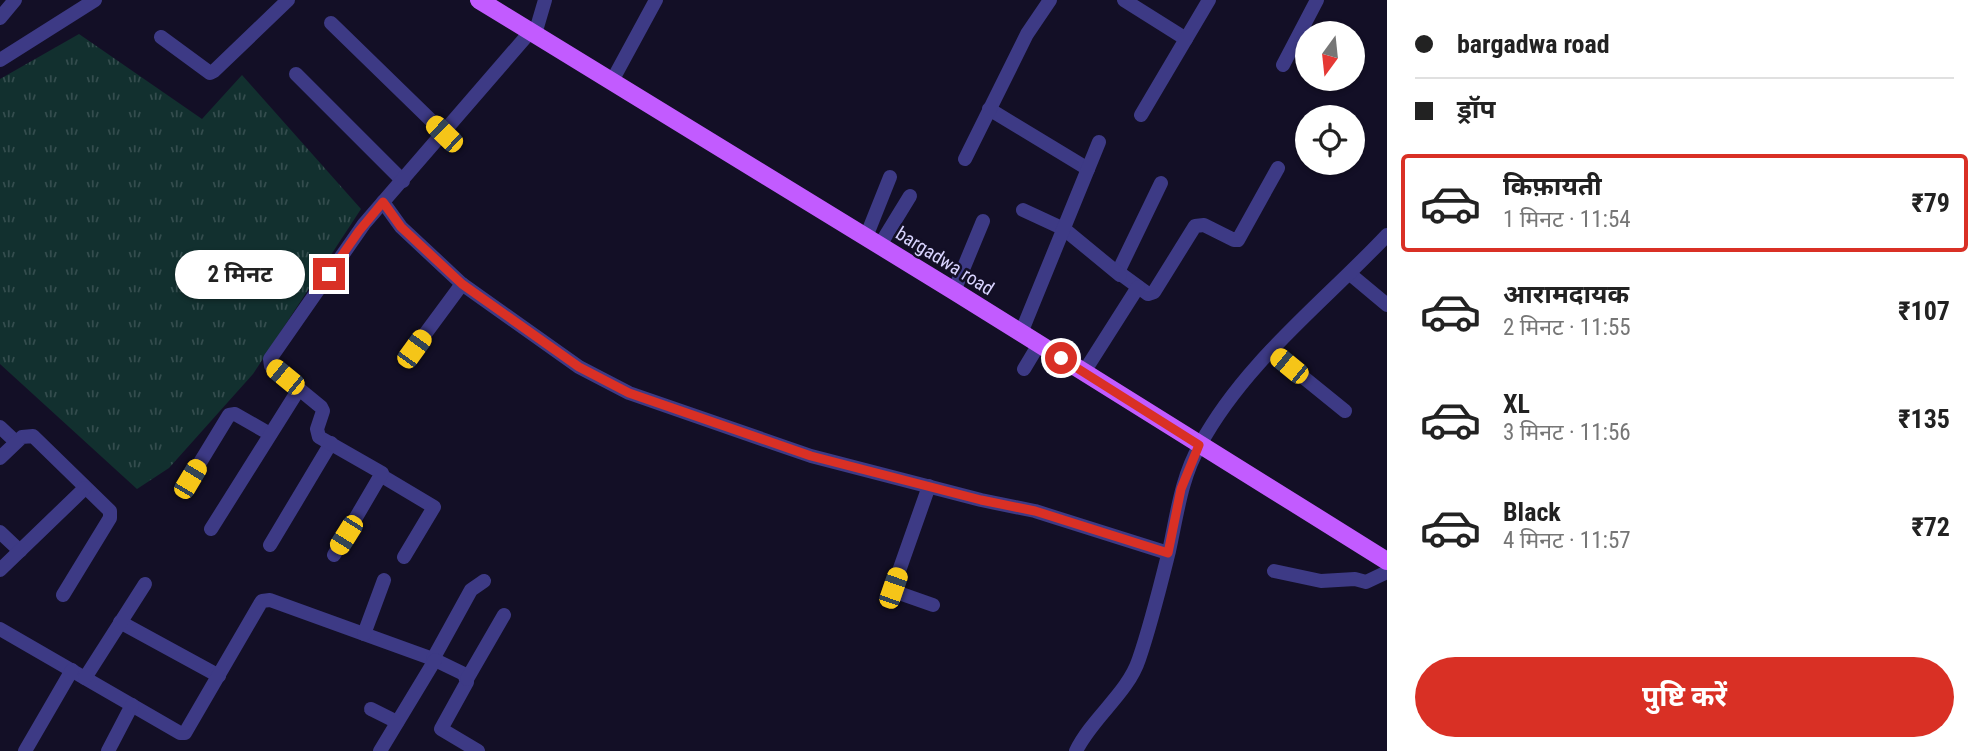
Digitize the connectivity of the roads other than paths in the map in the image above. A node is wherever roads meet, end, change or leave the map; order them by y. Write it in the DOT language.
graph roads {
  1 [pos="15,0"];
  2 [pos="95,0"];
  3 [pos="288,0"];
  4 [pos="479,0"];
  5 [pos="545,0"];
  6 [pos="656,0"];
  7 [pos="1050,0"];
  8 [pos="1124,0"];
  9 [pos="1209,0"];
  10 [pos="1318,0"];
  11 [pos="0,18"];
  12 [pos="331,23"];
  13 [pos="533,33"];
  14 [pos="161,37"];
  15 [pos="1186,39"];
  16 [pos="0,60"];
  17 [pos="1283,65"];
  18 [pos="296,74"];
  19 [pos="612,81"];
  20 [pos="989,109"];
  21 [pos="1140,115"];
  22 [pos="444,134"];
  23 [pos="1100,142"];
  24 [pos="965,159"];
  25 [pos="1278,168"];
  26 [pos="1088,169"];
  27 [pos="890,177"];
  28 [pos="403,181"];
  29 [pos="1161,183"];
  30 [pos="910,195"];
  31 [pos="383,202"];
  32 [pos="1023,210"];
  33 [pos="983,221"];
  34 [pos="1064,229"];
  35 [pos="1387,235"];
  36 [pos="873,241"];
  37 [pos="1350,274"];
  38 [pos="1120,275"];
  39 [pos="462,284"];
  40 [pos="1138,287"];
  41 [pos="954,291"];
  42 [pos="1387,304"];
  43 [pos="1021,333"];
  44 [pos="1039,344"];
  45 [pos="414,349"];
  46 [pos="1271,351"];
  47 [pos="1024,369"];
  48 [pos="1084,372"];
  49 [pos="299,389"];
  50 [pos="1345,411"];
  51 [pos="0,426"];
  52 [pos="270,434"];
  53 [pos="16,442"];
  54 [pos="331,443"];
  55 [pos="1199,445"];
  56 [pos="0,458"];
  57 [pos="382,476"];
  58 [pos="190,479"];
  59 [pos="929,486"];
  60 [pos="85,488"];
  61 [pos="211,530"];
  62 [pos="0,532"];
  63 [pos="270,545"];
  64 [pos="20,551"];
  65 [pos="1168,553"];
  66 [pos="334,555"];
  67 [pos="404,557"];
  68 [pos="1386,566"];
  69 [pos="0,570"];
  70 [pos="1274,571"];
  71 [pos="384,580"];
  72 [pos="484,581"];
  73 [pos="145,584"];
  74 [pos="63,595"];
  75 [pos="933,605"];
  76 [pos="504,615"];
  77 [pos="120,622"];
  78 [pos="1,631"];
  79 [pos="364,634"];
  80 [pos="434,660"];
  81 [pos="79,674"];
  82 [pos="219,676"];
  83 [pos="467,679"];
  84 [pos="132,705"];
  85 [pos="371,709"];
  86 [pos="397,722"];
  87 [pos="459,747"];
  88 [pos="25,751"];
  89 [pos="108,751"];
  90 [pos="380,751"];
  91 [pos="478,751"];
  92 [pos="1076,751"];
  1 -- 11 [label="street"];
  2 -- 16 [label="street"];
  3 -- 14 [label="street"];
  4 -- 13 [label="main road, bargadwa road"];
  5 -- 13 [label="street"];
  6 -- 19 [label="street"];
  7 -- 20 [label="street"];
  8 -- 15 [label="street"];
  9 -- 15 [label="street"];
  10 -- 17 [label="street"];
  12 -- 22 [label="street"];
  13 -- 19 [label="main road, bargadwa road"];
  13 -- 22 [label="street"];
  15 -- 21 [label="street"];
  18 -- 28 [label="street"];
  19 -- 36 [label="main road, bargadwa road"];
  20 -- 24 [label="street"];
  20 -- 26 [label="street"];
  22 -- 28 [label="street"];
  23 -- 26 [label="street"];
  25 -- 40 [label="street"];
  26 -- 34 [label="street"];
  27 -- 36 [label="street"];
  28 -- 31 [label="street"];
  29 -- 38 [label="street"];
  30 -- 36 [label="street"];
  31 -- 39 [label="street"];
  31 -- 49 [label="street"];
  32 -- 34 [label="street"];
  33 -- 41 [label="street"];
  34 -- 38 [label="street"];
  34 -- 43 [label="street"];
  35 -- 37 [label="street"];
  36 -- 41 [label="main road, bargadwa road"];
  37 -- 42 [label="street"];
  37 -- 46 [label="street"];
  38 -- 40 [label="street"];
  39 -- 45 [label="street"];
  39 -- 59 [label="street"];
  40 -- 48 [label="street"];
  41 -- 43 [label="main road, bargadwa road"];
  43 -- 44 [label="main road, bargadwa road"];
  44 -- 47 [label="street"];
  44 -- 48 [label="main road, bargadwa road"];
  46 -- 50 [label="street"];
  46 -- 55 [label="street"];
  48 -- 55 [label="main road, bargadwa road"];
  49 -- 52 [label="street"];
  49 -- 54 [label="street"];
  51 -- 53 [label="street"];
  52 -- 58 [label="street"];
  52 -- 61 [label="street"];
  53 -- 56 [label="street"];
  53 -- 60 [label="street"];
  54 -- 57 [label="street"];
  54 -- 63 [label="street"];
  55 -- 65 [label="street"];
  55 -- 68 [label="main road, bargadwa road"];
  57 -- 66 [label="street"];
  57 -- 67 [label="street"];
  59 -- 65 [label="street"];
  59 -- 75 [label="street"];
  60 -- 64 [label="street"];
  60 -- 74 [label="street"];
  62 -- 64 [label="street"];
  64 -- 69 [label="street"];
  65 -- 92 [label="street"];
  68 -- 70 [label="street"];
  71 -- 79 [label="street"];
  72 -- 80 [label="street"];
  73 -- 77 [label="street"];
  76 -- 83 [label="street"];
  77 -- 81 [label="street"];
  77 -- 82 [label="street"];
  78 -- 81 [label="street"];
  79 -- 80 [label="street"];
  79 -- 82 [label="street"];
  80 -- 83 [label="street"];
  80 -- 86 [label="street"];
  81 -- 84 [label="street"];
  81 -- 88 [label="street"];
  82 -- 84 [label="street"];
  83 -- 87 [label="street"];
  84 -- 89 [label="street"];
  85 -- 86 [label="street"];
  86 -- 90 [label="street"];
  87 -- 91 [label="street"];
}
